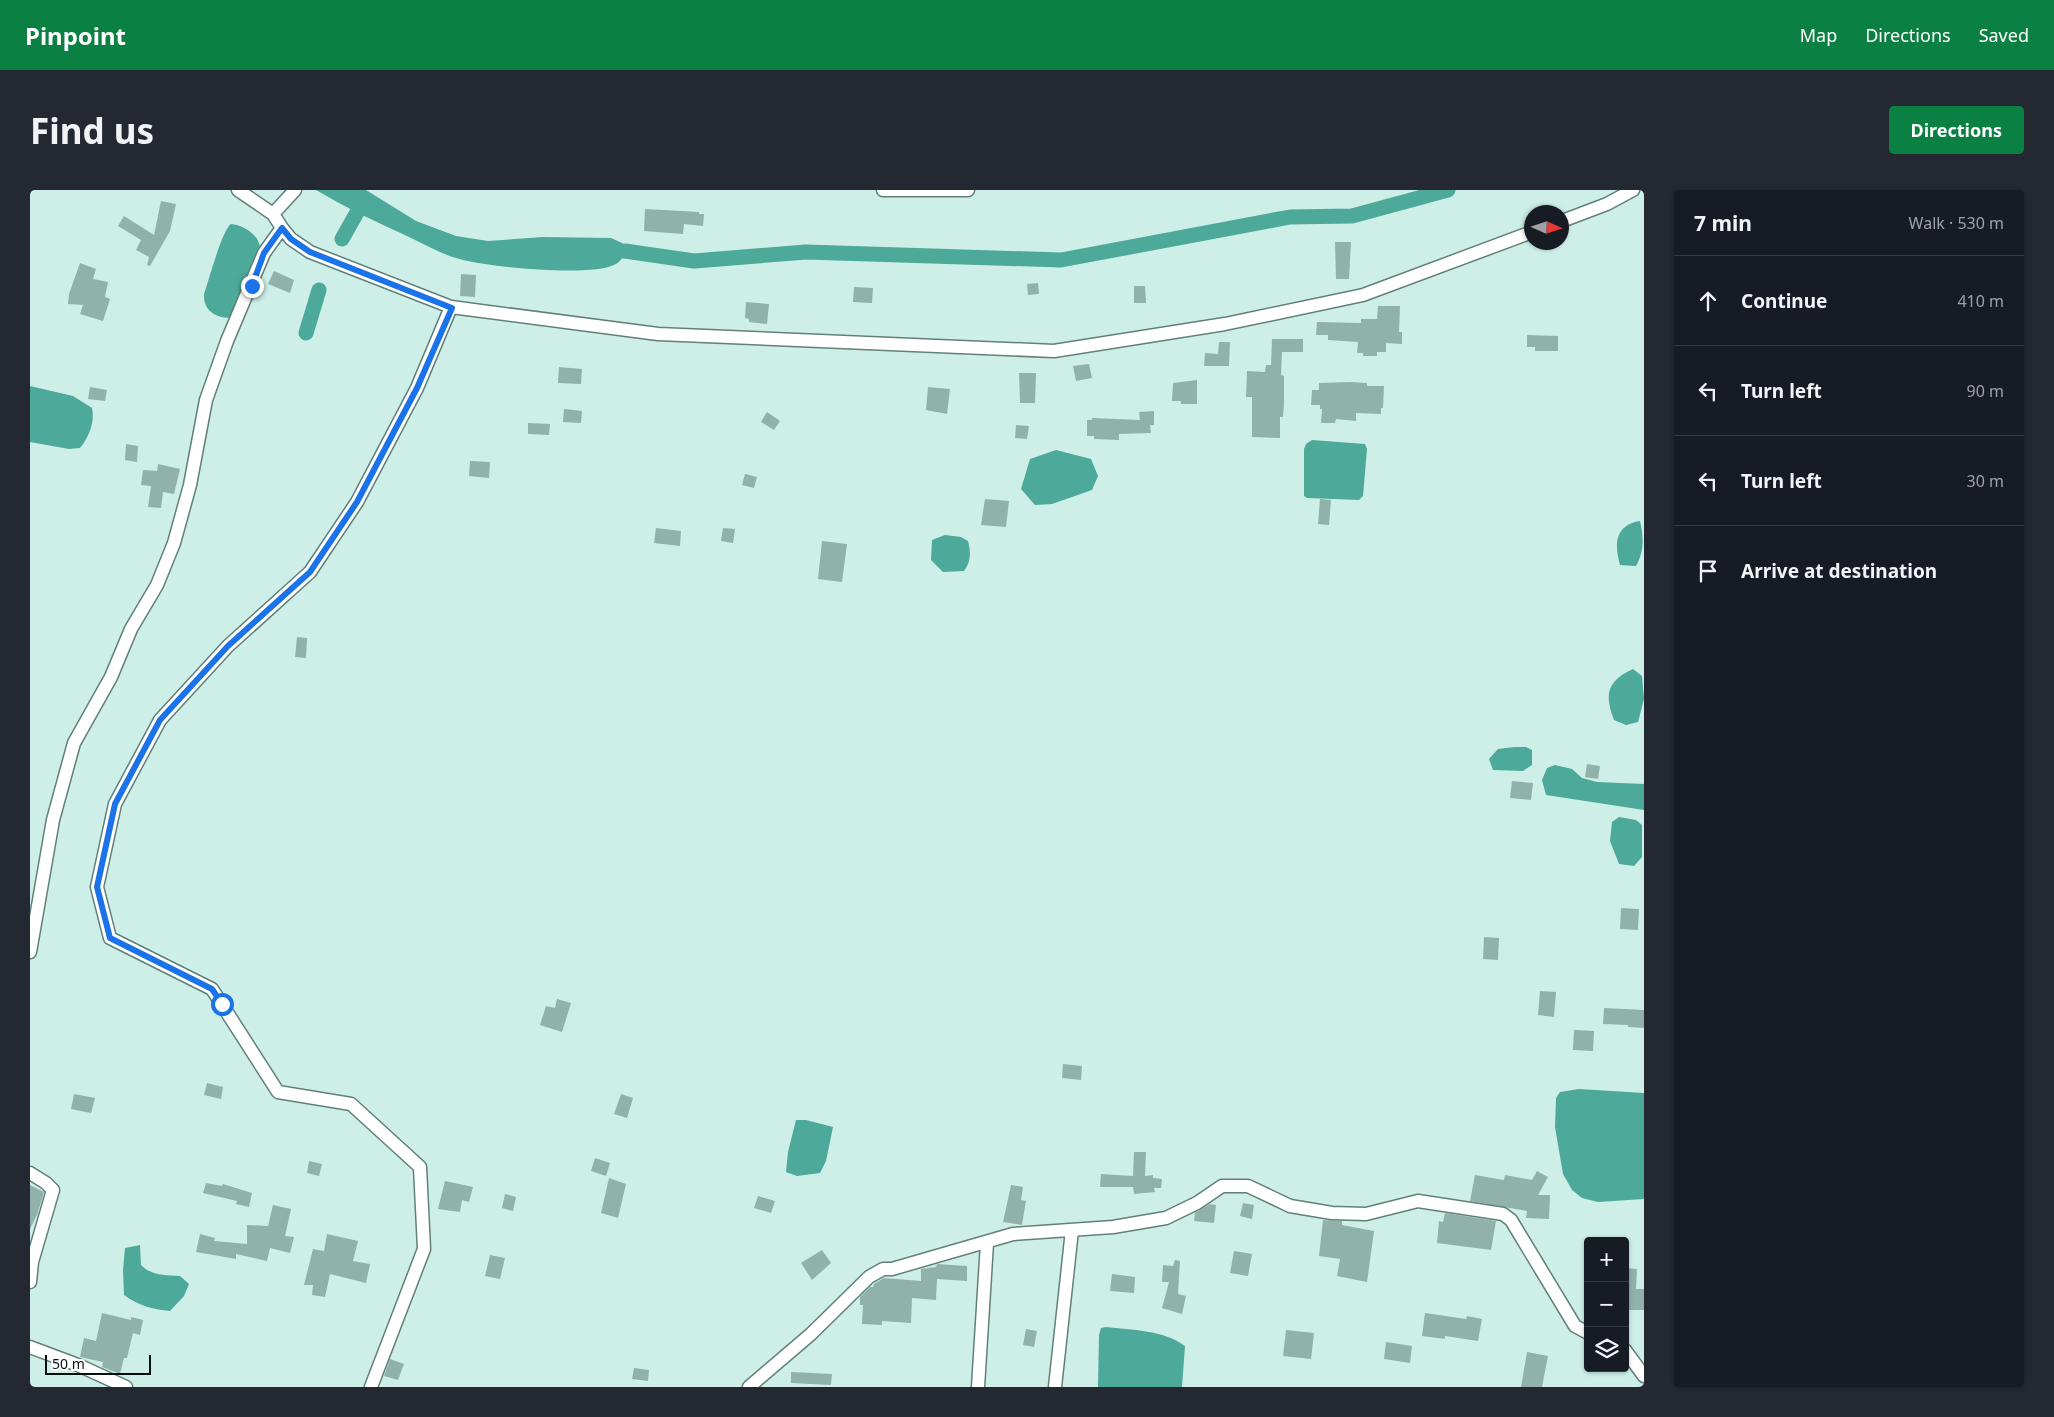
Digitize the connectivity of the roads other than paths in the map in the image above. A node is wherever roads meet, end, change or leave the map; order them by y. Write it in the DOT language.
graph roads {
  1 [pos="238,190"];
  2 [pos="295,190"];
  3 [pos="883,190"];
  4 [pos="968,190"];
  5 [pos="1633,190"];
  6 [pos="273,214"];
  7 [pos="1569,218"];
  8 [pos="282,228"];
  9 [pos="1524,235"];
  10 [pos="452,308"];
  11 [pos="30,952"];
  12 [pos="30,1172"];
  13 [pos="1072,1230"];
  14 [pos="986,1243"];
  15 [pos="30,1282"];
  16 [pos="1584,1331"];
  17 [pos="30,1347"];
  18 [pos="1629,1355"];
  19 [pos="1644,1376"];
  20 [pos="126,1387"];
  21 [pos="371,1387"];
  22 [pos="748,1387"];
  23 [pos="978,1387"];
  24 [pos="1055,1387"];
  1 -- 6 [label="street"];
  2 -- 6 [label="street"];
  3 -- 4 [label="street"];
  5 -- 7 [label="street"];
  6 -- 8 [label="street"];
  8 -- 10 [label="street"];
  8 -- 11 [label="street"];
  9 -- 10 [label="street"];
  10 -- 21 [label="street"];
  12 -- 15 [label="street"];
  13 -- 14 [label="street"];
  13 -- 16 [label="street"];
  13 -- 24 [label="street"];
  14 -- 22 [label="street"];
  14 -- 23 [label="street"];
  17 -- 20 [label="street"];
  18 -- 19 [label="street"];
}
